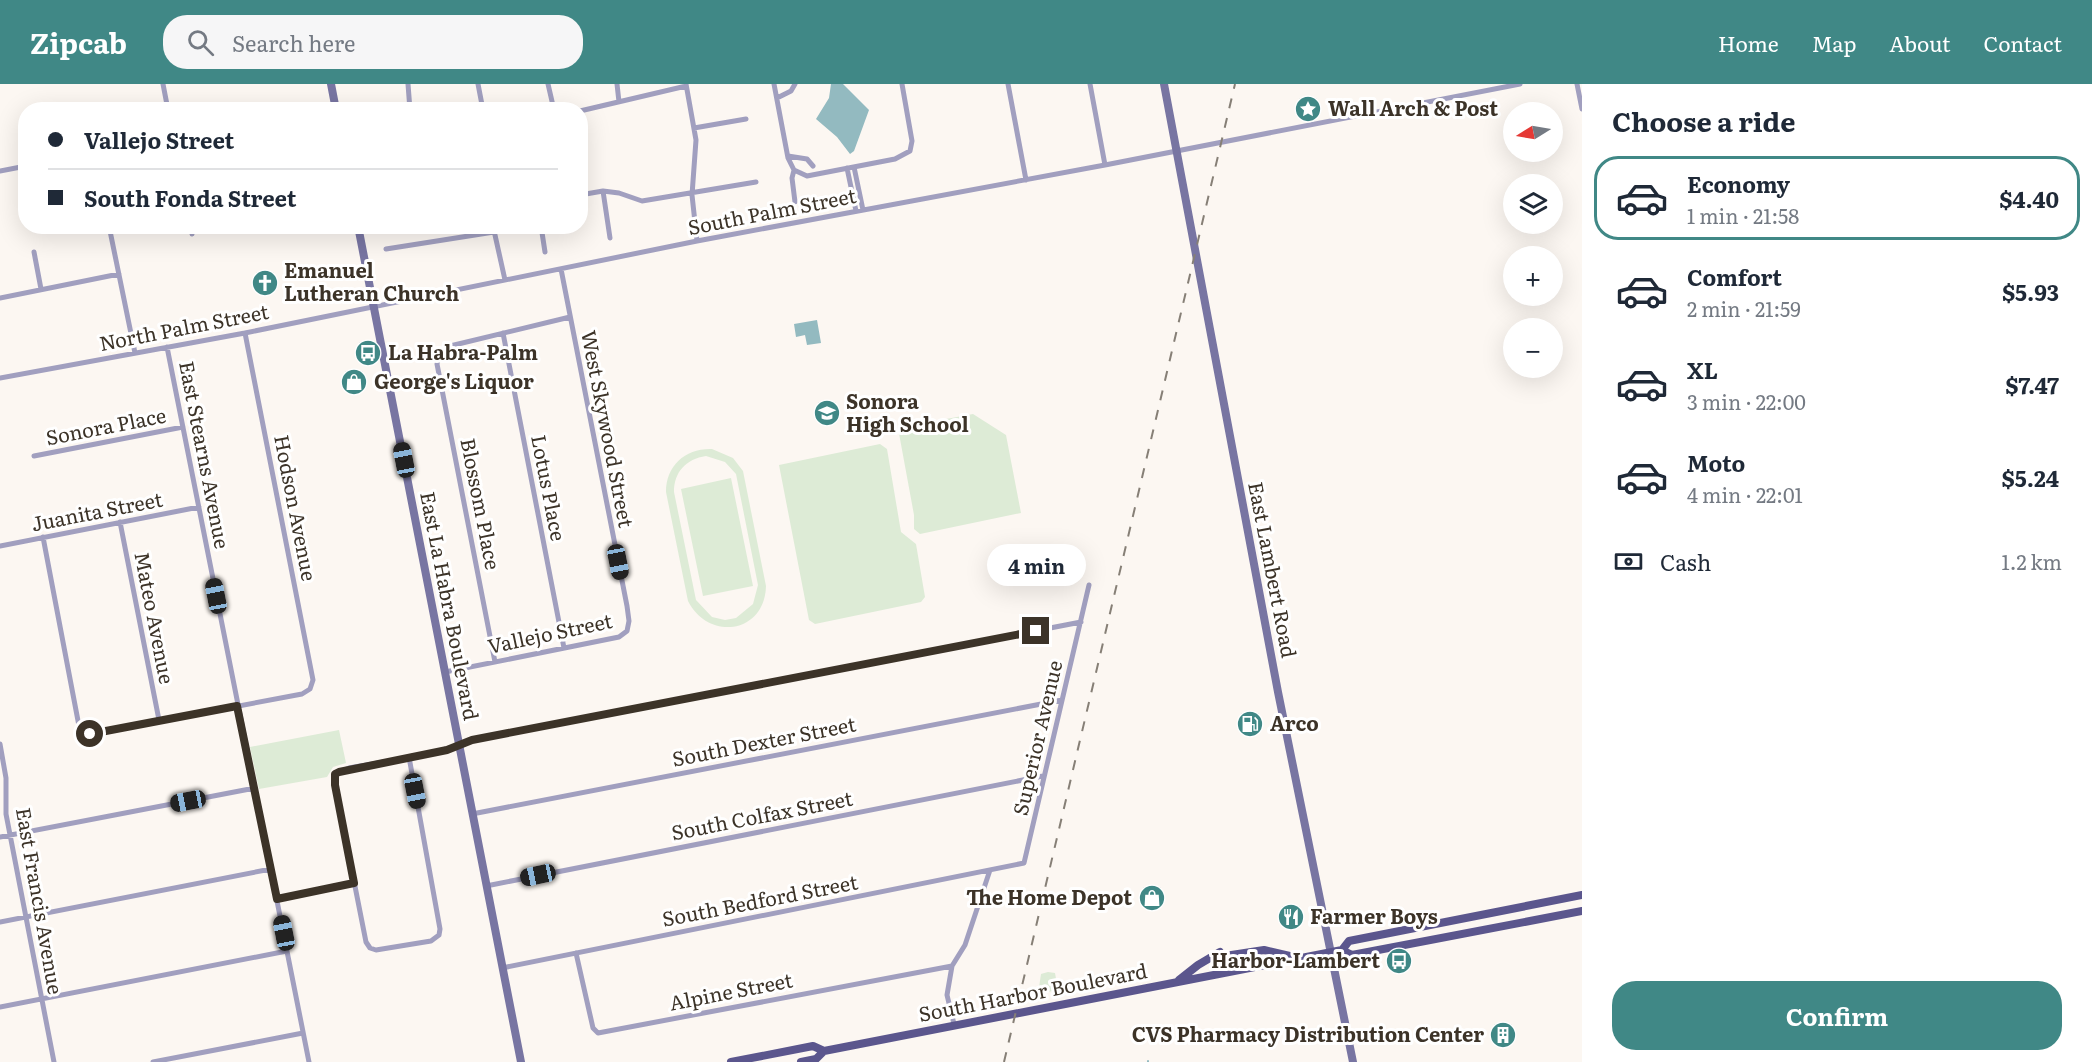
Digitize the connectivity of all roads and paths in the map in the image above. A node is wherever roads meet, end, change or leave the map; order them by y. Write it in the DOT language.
graph roads {
  1 [pos="163,84"];
  2 [pos="331,84"];
  3 [pos="408,84"];
  4 [pos="478,84"];
  5 [pos="548,84"];
  6 [pos="617,84"];
  7 [pos="774,84"];
  8 [pos="795,84"];
  9 [pos="902,84"];
  10 [pos="1008,84"];
  11 [pos="1090,84"];
  12 [pos="1164,84"];
  13 [pos="1520,84"];
  14 [pos="1577,84"];
  15 [pos="686,85"];
  16 [pos="1489,87"];
  17 [pos="778,100"];
  18 [pos="166,102"];
  19 [pos="334,102"];
  20 [pos="408,102"];
  21 [pos="481,102"];
  22 [pos="553,102"];
  23 [pos="620,102"];
  24 [pos="588,109"];
  25 [pos="1582,109"];
  26 [pos="746,118"];
  27 [pos="694,128"];
  28 [pos="1177,151"];
  29 [pos="788,156"];
  30 [pos="1105,165"];
  31 [pos="813,166"];
  32 [pos="854,167"];
  33 [pos="18,168"];
  34 [pos="847,168"];
  35 [pos="794,170"];
  36 [pos="0,171"];
  37 [pos="1026,180"];
  38 [pos="756,182"];
  39 [pos="603,191"];
  40 [pos="588,194"];
  41 [pos="692,195"];
  42 [pos="795,202"];
  43 [pos="863,210"];
  44 [pos="856,211"];
  45 [pos="111,234"];
  46 [pos="360,234"];
  47 [pos="467,234"];
  48 [pos="495,234"];
  49 [pos="542,234"];
  50 [pos="610,238"];
  51 [pos="697,241"];
  52 [pos="386,249"];
  53 [pos="34,252"];
  54 [pos="545,252"];
  55 [pos="561,268"];
  56 [pos="119,274"];
  57 [pos="505,280"];
  58 [pos="41,290"];
  59 [pos="0,298"];
  60 [pos="374,307"];
  61 [pos="570,317"];
  62 [pos="245,333"];
  63 [pos="503,333"];
  64 [pos="167,347"];
  65 [pos="135,353"];
  66 [pos="0,378"];
  67 [pos="183,427"];
  68 [pos="34,456"];
  69 [pos="199,507"];
  70 [pos="120,522"];
  71 [pos="43,537"];
  72 [pos="0,546"];
  73 [pos="1089,585"];
  74 [pos="1081,622"];
  75 [pos="627,632"];
  76 [pos="564,648"];
  77 [pos="495,662"];
  78 [pos="445,672"];
  79 [pos="1062,700"];
  80 [pos="237,706"];
  81 [pos="159,720"];
  82 [pos="0,744"];
  83 [pos="459,745"];
  84 [pos="1,756"];
  85 [pos="409,757"];
  86 [pos="1043,776"];
  87 [pos="255,788"];
  88 [pos="472,814"];
  89 [pos="10,835"];
  90 [pos="0,837"];
  91 [pos="1024,863"];
  92 [pos="271,869"];
  93 [pos="990,870"];
  94 [pos="354,883"];
  95 [pos="486,886"];
  96 [pos="1582,895"];
  97 [pos="277,899"];
  98 [pos="1582,911"];
  99 [pos="26,917"];
  100 [pos="0,922"];
  101 [pos="1342,950"];
  102 [pos="287,951"];
  103 [pos="1331,952"];
  104 [pos="576,953"];
  105 [pos="1297,958"];
  106 [pos="952,966"];
  107 [pos="502,968"];
  108 [pos="1177,982"];
  109 [pos="42,999"];
  110 [pos="0,1007"];
  111 [pos="954,1024"];
  112 [pos="303,1033"];
  113 [pos="813,1046"];
  114 [pos="824,1052"];
  115 [pos="816,1060"];
  116 [pos="54,1062"];
  117 [pos="153,1062"];
  118 [pos="309,1062"];
  119 [pos="521,1062"];
  120 [pos="731,1062"];
  121 [pos="801,1062"];
  122 [pos="1353,1062"];
  1 -- 18 [label="street"];
  2 -- 19 [label="main road"];
  3 -- 20 [label="street"];
  4 -- 21 [label="street"];
  5 -- 22 [label="street"];
  6 -- 23 [label="street"];
  7 -- 17 [label="street"];
  8 -- 17 [label="street"];
  9 -- 32 [label="street"];
  10 -- 37 [label="street"];
  11 -- 30 [label="street"];
  12 -- 28 [label="main road, East Lambert Road"];
  13 -- 16 [label="street"];
  14 -- 25 [label="street"];
  15 -- 23 [label="street"];
  15 -- 27 [label="street"];
  16 -- 28 [label="street"];
  17 -- 29 [label="street"];
  23 -- 24 [label="street"];
  26 -- 27 [label="street"];
  27 -- 41 [label="street"];
  28 -- 30 [label="street, South Palm Street"];
  28 -- 103 [label="main road, East Lambert Road"];
  29 -- 31 [label="street"];
  29 -- 35 [label="street"];
  30 -- 37 [label="street, South Palm Street"];
  32 -- 34 [label="street"];
  32 -- 43 [label="street"];
  33 -- 36 [label="street"];
  34 -- 35 [label="street"];
  34 -- 44 [label="street"];
  35 -- 42 [label="street"];
  37 -- 43 [label="street, South Palm Street"];
  38 -- 41 [label="street"];
  39 -- 40 [label="street"];
  39 -- 41 [label="street"];
  39 -- 50 [label="street"];
  41 -- 51 [label="street"];
  43 -- 44 [label="street, South Palm Street"];
  44 -- 51 [label="street, South Palm Street"];
  45 -- 56 [label="street"];
  46 -- 60 [label="main road, East La Habra Boulevard"];
  47 -- 52 [label="street"];
  48 -- 57 [label="street"];
  49 -- 54 [label="street"];
  51 -- 55 [label="street, South Palm Street"];
  53 -- 58 [label="street"];
  55 -- 57 [label="street, South Palm Street"];
  55 -- 61 [label="street, West Skywood Street"];
  56 -- 58 [label="street"];
  56 -- 65 [label="street"];
  57 -- 60 [label="street, South Palm Street"];
  58 -- 59 [label="street"];
  60 -- 62 [label="street, North Palm Street"];
  60 -- 78 [label="main road, East La Habra Boulevard"];
  61 -- 63 [label="street"];
  61 -- 75 [label="street, West Skywood Street"];
  62 -- 64 [label="street, North Palm Street"];
  62 -- 80 [label="street, Hodson Avenue"];
  63 -- 76 [label="street, Lotus Place"];
  63 -- 77 [label="street, Blossom Place"];
  64 -- 65 [label="street, North Palm Street"];
  64 -- 67 [label="street, East Stearns Avenue"];
  65 -- 66 [label="street, North Palm Street"];
  67 -- 68 [label="street, Sonora Place"];
  67 -- 69 [label="street, East Stearns Avenue"];
  69 -- 70 [label="street, Juanita Street"];
  69 -- 80 [label="street, East Stearns Avenue"];
  70 -- 71 [label="street, Juanita Street"];
  70 -- 81 [label="street, Mateo Avenue"];
  71 -- 72 [label="street, Juanita Street"];
  71 -- 81 [label="street"];
  73 -- 74 [label="street, Superior Avenue"];
  74 -- 79 [label="street, Superior Avenue"];
  74 -- 83 [label="street"];
  75 -- 76 [label="street, Vallejo Street"];
  76 -- 77 [label="street, Vallejo Street"];
  77 -- 78 [label="street, Vallejo Street"];
  78 -- 83 [label="main road, East La Habra Boulevard"];
  79 -- 86 [label="street, Superior Avenue"];
  79 -- 88 [label="street, South Dexter Street"];
  80 -- 81 [label="street"];
  80 -- 87 [label="street, East Stearns Avenue"];
  82 -- 84 [label="street, East Francis Avenue"];
  83 -- 85 [label="street"];
  83 -- 88 [label="main road, East La Habra Boulevard"];
  84 -- 89 [label="street, East Francis Avenue"];
  85 -- 94 [label="street"];
  85 -- 94 [label="street"];
  86 -- 91 [label="street, Superior Avenue"];
  86 -- 95 [label="street, South Colfax Street"];
  87 -- 89 [label="street"];
  87 -- 92 [label="street, East Stearns Avenue"];
  88 -- 95 [label="main road, East La Habra Boulevard"];
  89 -- 90 [label="street"];
  89 -- 99 [label="street, East Francis Avenue"];
  91 -- 93 [label="street, South Bedford Street"];
  92 -- 97 [label="street, East Stearns Avenue"];
  92 -- 99 [label="street"];
  93 -- 104 [label="street, South Bedford Street"];
  93 -- 106 [label="street"];
  94 -- 97 [label="street"];
  95 -- 107 [label="main road, East La Habra Boulevard"];
  96 -- 101 [label="main road, South Harbor Boulevard"];
  97 -- 102 [label="street, East Stearns Avenue"];
  98 -- 101 [label="main road, South Harbor Boulevard"];
  99 -- 100 [label="street"];
  99 -- 109 [label="street, East Francis Avenue"];
  101 -- 103 [label="main road, South Harbor Boulevard"];
  102 -- 109 [label="street"];
  102 -- 112 [label="street, East Stearns Avenue"];
  103 -- 105 [label="main road, South Harbor Boulevard"];
  103 -- 122 [label="main road, East Lambert Road"];
  104 -- 106 [label="street, Alpine Street"];
  104 -- 107 [label="street, South Bedford Street"];
  105 -- 108 [label="main road, South Harbor Boulevard"];
  105 -- 108 [label="main road"];
  106 -- 111 [label="street"];
  107 -- 119 [label="main road, East La Habra Boulevard"];
  108 -- 111 [label="main road, South Harbor Boulevard"];
  109 -- 110 [label="street"];
  109 -- 116 [label="street, East Francis Avenue"];
  111 -- 114 [label="main road, South Harbor Boulevard"];
  112 -- 117 [label="street"];
  112 -- 118 [label="street, East Stearns Avenue"];
  113 -- 114 [label="main road"];
  113 -- 115 [label="street"];
  113 -- 120 [label="main road"];
  114 -- 115 [label="main road"];
  115 -- 121 [label="main road"];
}
